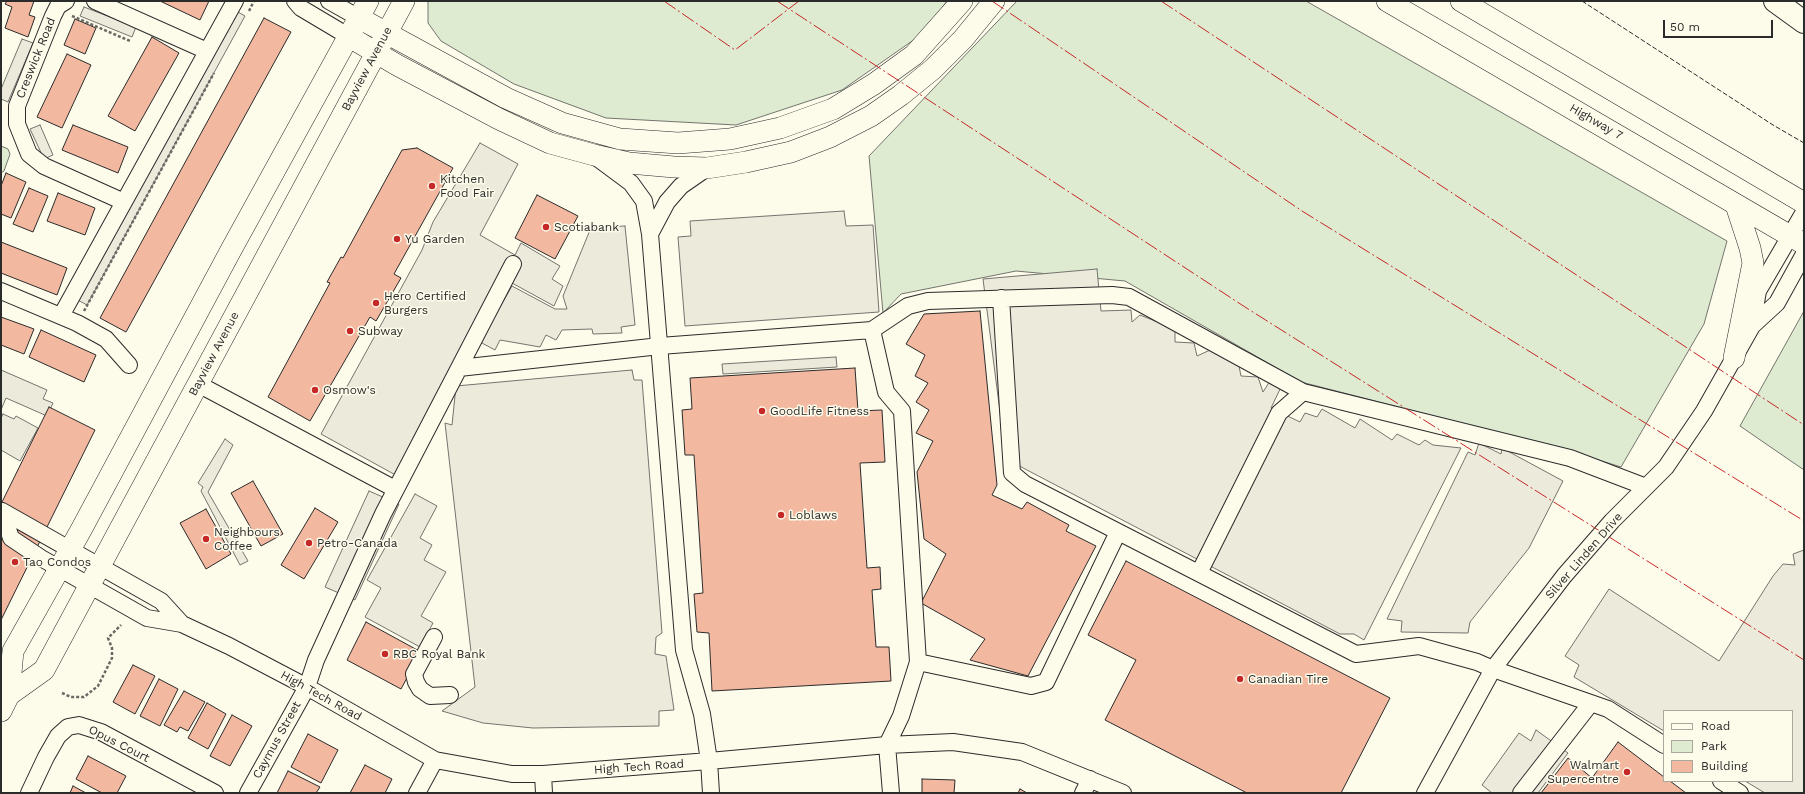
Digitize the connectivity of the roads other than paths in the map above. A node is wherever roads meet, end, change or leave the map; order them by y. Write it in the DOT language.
graph roads {
  1 [pos="95,1"];
  2 [pos="235,1"];
  3 [pos="295,1"];
  4 [pos="329,1"];
  5 [pos="404,1"];
  6 [pos="962,1"];
  7 [pos="994,1"];
  8 [pos="1388,1"];
  9 [pos="1461,1"];
  10 [pos="1775,1"];
  11 [pos="61,5"];
  12 [pos="364,9"];
  13 [pos="1804,22"];
  14 [pos="387,33"];
  15 [pos="348,36"];
  16 [pos="207,51"];
  17 [pos="376,53"];
  18 [pos="594,155"];
  19 [pos="707,168"];
  20 [pos="124,202"];
  21 [pos="1804,203"];
  22 [pos="1736,205"];
  23 [pos="1804,212"];
  24 [pos="650,234"];
  25 [pos="1797,240"];
  26 [pos="1804,254"];
  27 [pos="513,264"];
  28 [pos="1,291"];
  29 [pos="1001,298"];
  30 [pos="61,316"];
  31 [pos="1752,326"];
  32 [pos="872,330"];
  33 [pos="660,346"];
  34 [pos="1734,358"];
  35 [pos="129,366"];
  36 [pos="460,368"];
  37 [pos="198,384"];
  38 [pos="1303,392"];
  39 [pos="1646,487"];
  40 [pos="395,489"];
  41 [pos="1118,532"];
  42 [pos="70,549"];
  43 [pos="101,566"];
  44 [pos="59,568"];
  45 [pos="1199,573"];
  46 [pos="91,586"];
  47 [pos="182,624"];
  48 [pos="434,637"];
  49 [pos="918,662"];
  50 [pos="1493,669"];
  51 [pos="307,687"];
  52 [pos="450,695"];
  53 [pos="5,703"];
  54 [pos="1591,703"];
  55 [pos="1663,743"];
  56 [pos="887,745"];
  57 [pos="435,760"];
  58 [pos="709,761"];
  59 [pos="543,774"];
  60 [pos="1723,782"];
  61 [pos="1087,786"];
  62 [pos="29,793"];
  63 [pos="215,793"];
  64 [pos="248,793"];
  65 [pos="418,793"];
  66 [pos="544,793"];
  67 [pos="711,793"];
  68 [pos="891,793"];
  69 [pos="1122,793"];
  70 [pos="1425,793"];
  71 [pos="1522,793"];
  72 [pos="1740,793"];
  1 -- 16 [label="street"];
  2 -- 16 [label="street"];
  3 -- 15 [label="street"];
  4 -- 12 [label="street"];
  5 -- 14 [label="main road, Bayview Avenue"];
  6 -- 14 [label="main road"];
  7 -- 19 [label="main road"];
  8 -- 22 [label="main road, Highway 7"];
  9 -- 21 [label="main road"];
  10 -- 13 [label="highway"];
  11 -- 20 [label="street, Creswick Road"];
  12 -- 14 [label="main road"];
  12 -- 15 [label="main road, Bayview Avenue"];
  14 -- 17 [label="main road, Bayview Avenue"];
  15 -- 17 [label="main road"];
  15 -- 42 [label="main road, Bayview Avenue"];
  16 -- 20 [label="street"];
  17 -- 18 [label="main road"];
  17 -- 37 [label="main road, Bayview Avenue"];
  18 -- 19 [label="main road"];
  18 -- 24 [label="street"];
  19 -- 24 [label="street"];
  20 -- 30 [label="street"];
  22 -- 25 [label="main road, Highway 7"];
  22 -- 34 [label="main road"];
  23 -- 25 [label="street, Silver Linden Drive"];
  24 -- 33 [label="street"];
  25 -- 31 [label="street, Silver Linden Drive"];
  26 -- 31 [label="street, Silver Linden Drive"];
  27 -- 36 [label="street, Caymus Street"];
  28 -- 30 [label="street"];
  29 -- 32 [label="street"];
  29 -- 38 [label="street"];
  29 -- 41 [label="street"];
  30 -- 35 [label="street"];
  31 -- 34 [label="street, Silver Linden Drive"];
  32 -- 33 [label="street"];
  32 -- 49 [label="street"];
  33 -- 36 [label="street"];
  33 -- 58 [label="street"];
  34 -- 39 [label="street, Silver Linden Drive"];
  36 -- 40 [label="street, Caymus Street"];
  37 -- 40 [label="street"];
  37 -- 43 [label="main road, Bayview Avenue"];
  38 -- 39 [label="street"];
  38 -- 45 [label="street"];
  39 -- 50 [label="street, Silver Linden Drive"];
  40 -- 51 [label="street, Caymus Street"];
  41 -- 45 [label="street"];
  41 -- 49 [label="street"];
  42 -- 43 [label="street, High Tech Road"];
  42 -- 44 [label="main road, Bayview Avenue"];
  42 -- 44 [label="street, High Tech Road"];
  43 -- 46 [label="main road, Bayview Avenue"];
  43 -- 47 [label="street, High Tech Road"];
  44 -- 46 [label="street, High Tech Road"];
  44 -- 53 [label="main road, Bayview Avenue"];
  45 -- 50 [label="street"];
  46 -- 47 [label="street, High Tech Road"];
  46 -- 53 [label="main road, Bayview Avenue"];
  47 -- 51 [label="street, High Tech Road"];
  48 -- 52 [label="street"];
  49 -- 56 [label="street"];
  50 -- 54 [label="street"];
  50 -- 70 [label="street, Silver Linden Drive"];
  51 -- 57 [label="street, High Tech Road"];
  51 -- 64 [label="street, Caymus Street"];
  54 -- 55 [label="street"];
  54 -- 71 [label="street"];
  56 -- 58 [label="street, High Tech Road"];
  56 -- 61 [label="street, High Tech Road"];
  56 -- 68 [label="street"];
  57 -- 59 [label="street, High Tech Road"];
  57 -- 65 [label="street"];
  58 -- 59 [label="street, High Tech Road"];
  58 -- 67 [label="street"];
  59 -- 66 [label="street"];
  60 -- 72 [label="street"];
  61 -- 69 [label="street, High Tech Road"];
  62 -- 63 [label="street, Opus Court"];
}
